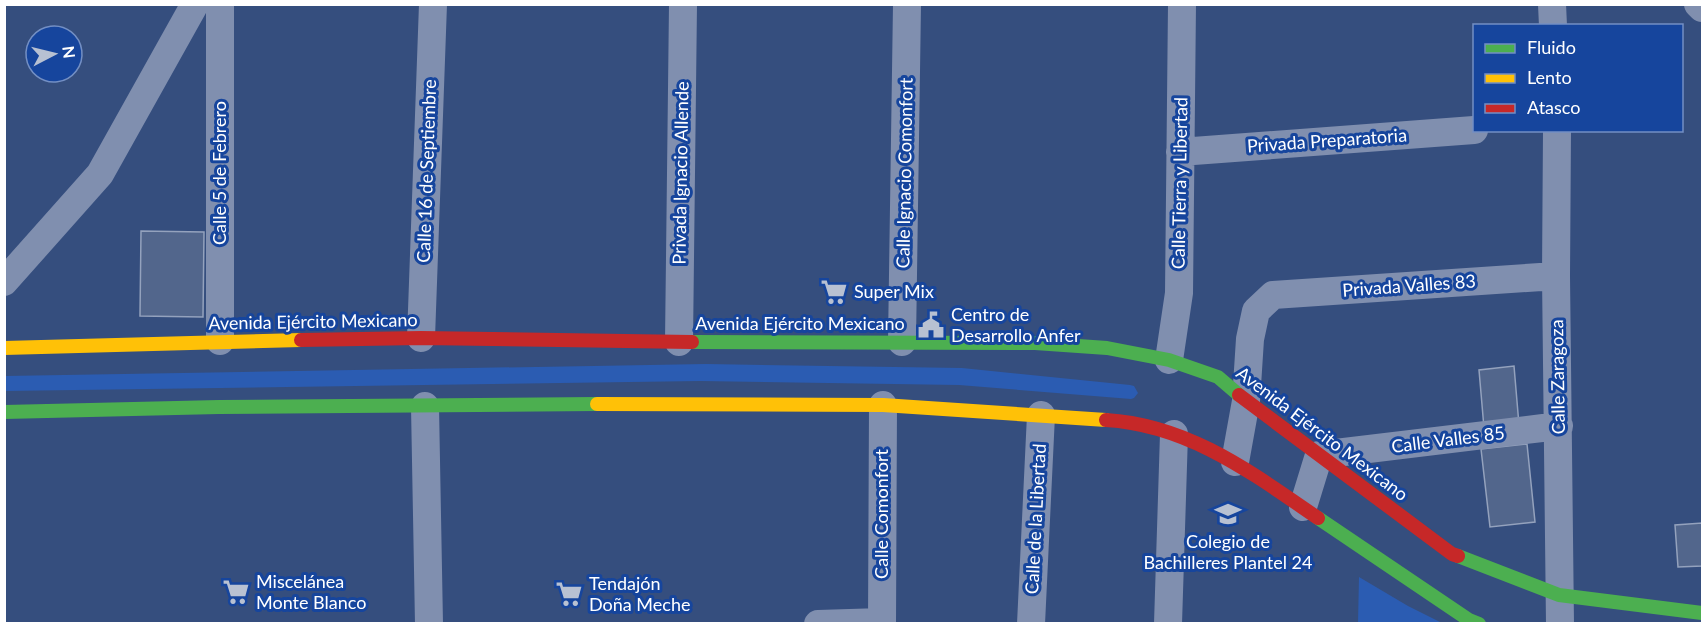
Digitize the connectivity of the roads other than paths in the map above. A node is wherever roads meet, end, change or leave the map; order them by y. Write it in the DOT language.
graph roads {
  1 [pos="195,4"];
  2 [pos="220,4"];
  3 [pos="434,4"];
  4 [pos="683,4"];
  5 [pos="907,4"];
  6 [pos="1182,4"];
  7 [pos="1552,4"];
  8 [pos="1698,4"];
  9 [pos="1702,8"];
  10 [pos="1553,24"];
  11 [pos="1473,129"];
  12 [pos="1557,132"];
  13 [pos="1180,152"];
  14 [pos="1556,276"];
  15 [pos="4,282"];
  16 [pos="421,338"];
  17 [pos="220,341"];
  18 [pos="679,342"];
  19 [pos="902,342"];
  20 [pos="4,348"];
  21 [pos="1169,360"];
  22 [pos="1246,401"];
  23 [pos="883,405"];
  24 [pos="425,406"];
  25 [pos="4,412"];
  26 [pos="1041,415"];
  27 [pos="1559,426"];
  28 [pos="1174,434"];
  29 [pos="1319,455"];
  30 [pos="1235,462"];
  31 [pos="1303,507"];
  32 [pos="1559,595"];
  33 [pos="1702,613"];
  34 [pos="882,623"];
  35 [pos="429,624"];
  36 [pos="818,624"];
  37 [pos="1031,624"];
  38 [pos="1168,624"];
  39 [pos="1479,624"];
  40 [pos="1560,624"];
  1 -- 15 [label="street"];
  2 -- 17 [label="street, Calle 5 de Febrero"];
  3 -- 16 [label="street, Calle 16 de Septiembre"];
  4 -- 18 [label="street, Privada Ignacio Allende"];
  5 -- 19 [label="street, Calle Ignacio Comonfort"];
  6 -- 13 [label="street, Calle Tierra y Libertad"];
  7 -- 10 [label="street"];
  8 -- 9 [label="street"];
  11 -- 13 [label="street, Privada Preparatoria"];
  12 -- 14 [label="street, Calle Zaragoza"];
  13 -- 21 [label="street, Calle Tierra y Libertad"];
  14 -- 22 [label="street, Privada Valles 83"];
  14 -- 27 [label="street, Calle Zaragoza"];
  16 -- 17 [label="main road, Avenida Ejército Mexicano"];
  16 -- 18 [label="main road, Avenida Ejército Mexicano"];
  17 -- 20 [label="main road, Avenida Ejército Mexicano"];
  18 -- 19 [label="main road, Avenida Ejército Mexicano"];
  19 -- 21 [label="main road, Avenida Ejército Mexicano"];
  21 -- 22 [label="main road, Avenida Ejército Mexicano"];
  22 -- 29 [label="main road, Avenida Ejército Mexicano"];
  22 -- 30 [label="street"];
  23 -- 24 [label="main road"];
  23 -- 26 [label="main road"];
  23 -- 34 [label="street, Calle Comonfort"];
  24 -- 25 [label="main road"];
  24 -- 35 [label="street"];
  26 -- 28 [label="main road"];
  26 -- 37 [label="street, Calle de la Libertad"];
  27 -- 29 [label="street, Calle Valles 85"];
  27 -- 32 [label="street, Calle Zaragoza"];
  28 -- 30 [label="main road"];
  28 -- 38 [label="street"];
  29 -- 31 [label="street"];
  29 -- 32 [label="main road, Avenida Ejército Mexicano"];
  30 -- 31 [label="main road"];
  31 -- 39 [label="main road"];
  32 -- 33 [label="main road, Avenida Ejército Mexicano"];
  32 -- 40 [label="street, Calle Zaragoza"];
  34 -- 36 [label="street"];
}
